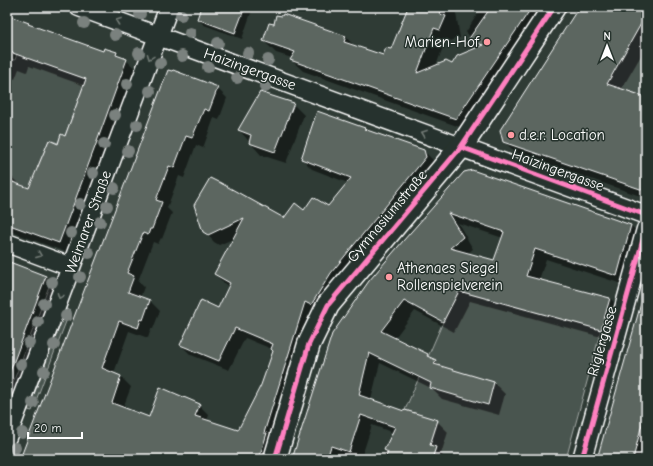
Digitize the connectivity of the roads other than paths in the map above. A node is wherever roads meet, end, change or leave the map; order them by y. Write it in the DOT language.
graph roads {
  1 [pos="79,7"];
  2 [pos="169,7"];
  3 [pos="554,7"];
  4 [pos="158,35"];
  5 [pos="461,147"];
  6 [pos="646,215"];
  7 [pos="646,229"];
  8 [pos="7,243"];
  9 [pos="71,267"];
  10 [pos="7,438"];
  11 [pos="275,459"];
  12 [pos="582,459"];
  4 -- 1 [label="street, Haizingergasse, one-way"];
  2 -- 4 [label="street, Weimarer Straße"];
  3 -- 5 [label="street, Gymnasiumstraße"];
  5 -- 4 [label="street, Haizingergasse, one-way"];
  4 -- 9 [label="street, Weimarer Straße, one-way"];
  5 -- 6 [label="street, Haizingergasse"];
  5 -- 11 [label="street, Gymnasiumstraße"];
  7 -- 12 [label="street, Riglergasse"];
  8 -- 9 [label="street, one-way"];
  9 -- 10 [label="street, Weimarer Straße, one-way"];
}
